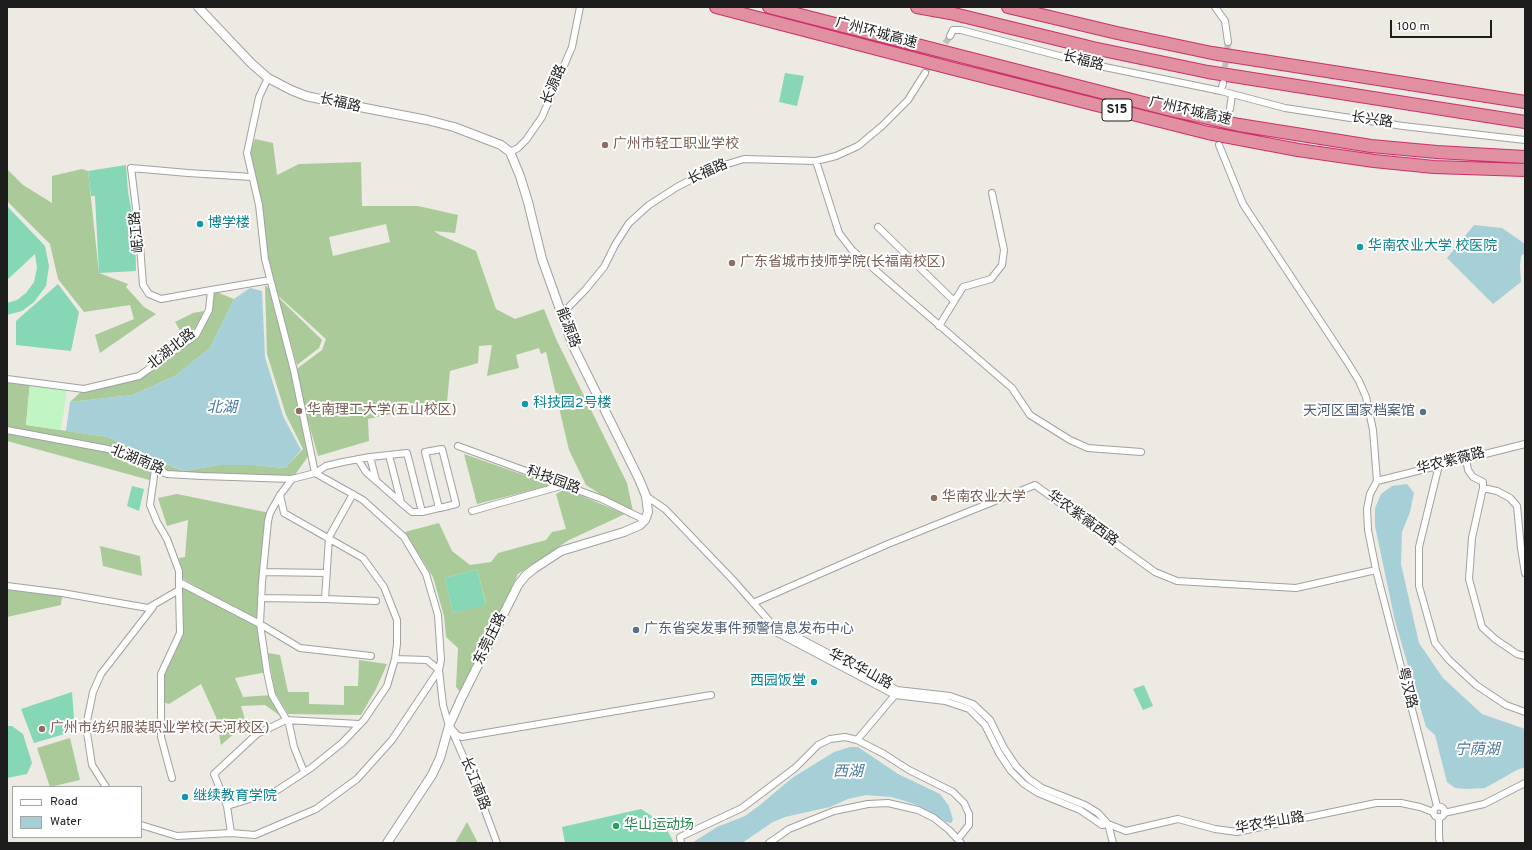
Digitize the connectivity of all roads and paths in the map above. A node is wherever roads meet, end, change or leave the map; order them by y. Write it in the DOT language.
graph roads {
  1 [pos="198,7"];
  2 [pos="580,7"];
  3 [pos="716,7"];
  4 [pos="769,7"];
  5 [pos="917,7"];
  6 [pos="1008,7"];
  7 [pos="1215,7"];
  8 [pos="950,36"];
  9 [pos="1228,42"];
  10 [pos="925,73"];
  11 [pos="268,78"];
  12 [pos="1223,83"];
  13 [pos="1221,91"];
  14 [pos="1232,94"];
  15 [pos="1525,102"];
  16 [pos="1230,109"];
  17 [pos="1525,122"];
  18 [pos="1525,140"];
  19 [pos="1219,145"];
  20 [pos="510,152"];
  21 [pos="1525,157"];
  22 [pos="816,161"];
  23 [pos="1525,170"];
  24 [pos="252,177"];
  25 [pos="992,193"];
  26 [pos="878,227"];
  27 [pos="270,280"];
  28 [pos="210,290"];
  29 [pos="954,301"];
  30 [pos="562,314"];
  31 [pos="939,326"];
  32 [pos="7,379"];
  33 [pos="7,430"];
  34 [pos="1525,444"];
  35 [pos="458,446"];
  36 [pos="1141,452"];
  37 [pos="389,455"];
  38 [pos="370,457"];
  39 [pos="358,459"];
  40 [pos="1466,459"];
  41 [pos="1439,465"];
  42 [pos="155,469"];
  43 [pos="315,473"];
  44 [pos="292,479"];
  45 [pos="376,481"];
  46 [pos="1377,481"];
  47 [pos="564,485"];
  48 [pos="1483,488"];
  49 [pos="353,494"];
  50 [pos="280,495"];
  51 [pos="646,496"];
  52 [pos="401,503"];
  53 [pos="439,508"];
  54 [pos="472,511"];
  55 [pos="422,512"];
  56 [pos="645,520"];
  57 [pos="329,537"];
  58 [pos="1376,570"];
  59 [pos="263,572"];
  60 [pos="327,573"];
  61 [pos="1525,573"];
  62 [pos="179,582"];
  63 [pos="7,586"];
  64 [pos="179,590"];
  65 [pos="261,598"];
  66 [pos="325,599"];
  67 [pos="376,601"];
  68 [pos="753,603"];
  69 [pos="155,604"];
  70 [pos="260,624"];
  71 [pos="372,656"];
  72 [pos="1525,656"];
  73 [pos="395,659"];
  74 [pos="439,670"];
  75 [pos="896,693"];
  76 [pos="711,695"];
  77 [pos="1525,712"];
  78 [pos="286,720"];
  79 [pos="360,724"];
  80 [pos="449,726"];
  81 [pos="857,740"];
  82 [pos="304,772"];
  83 [pos="172,778"];
  84 [pos="1525,783"];
  85 [pos="105,786"];
  86 [pos="227,806"];
  87 [pos="1435,809"];
  88 [pos="1444,813"];
  89 [pos="1439,817"];
  90 [pos="1108,824"];
  91 [pos="142,825"];
  92 [pos="231,833"];
  93 [pos="960,841"];
  94 [pos="387,843"];
  95 [pos="497,843"];
  96 [pos="681,843"];
  97 [pos="769,843"];
  98 [pos="1113,843"];
  99 [pos="1440,843"];
  1 -- 11 [label="street, 长福路"];
  2 -- 20 [label="street, 长源路"];
  3 -- 23 [label="highway, 广州环城高速 / S15"];
  4 -- 21 [label="highway, 广州环城高速 / S15"];
  5 -- 17 [label="highway"];
  6 -- 15 [label="highway"];
  7 -- 9 [label="street"];
  8 -- 13 [label="street, 长福路"];
  10 -- 22 [label="street, 长福路"];
  11 -- 20 [label="street, 长福路"];
  11 -- 24 [label="street"];
  12 -- 13 [label="street"];
  13 -- 14 [label="street, 长兴路"];
  14 -- 16 [label="street"];
  14 -- 18 [label="street, 长兴路"];
  19 -- 46 [label="street"];
  20 -- 30 [label="street, 能源路"];
  22 -- 30 [label="street, 长福路"];
  22 -- 31 [label="street"];
  24 -- 27 [label="street"];
  24 -- 28 [label="street, 岷江路"];
  25 -- 29 [label="street"];
  26 -- 29 [label="street"];
  27 -- 28 [label="street"];
  27 -- 43 [label="street"];
  28 -- 32 [label="street, 北湖北路"];
  29 -- 31 [label="street"];
  30 -- 51 [label="street, 能源路"];
  31 -- 36 [label="street"];
  33 -- 42 [label="street, 北湖南路"];
  34 -- 40 [label="street, 华农紫薇路"];
  35 -- 47 [label="street, 科技园路"];
  37 -- 38 [label="street, 北湖南路"];
  37 -- 52 [label="street"];
  37 -- 55 [label="street, 北湖南路"];
  38 -- 39 [label="street, 北湖南路"];
  38 -- 45 [label="street"];
  39 -- 43 [label="street, 北湖南路"];
  39 -- 45 [label="street"];
  40 -- 41 [label="street, 华农紫薇路"];
  40 -- 48 [label="street"];
  41 -- 46 [label="street, 华农紫薇路"];
  41 -- 77 [label="street"];
  42 -- 44 [label="street, 北湖南路"];
  42 -- 62 [label="street"];
  43 -- 44 [label="street, 北湖南路"];
  43 -- 49 [label="street, 长江南路"];
  44 -- 50 [label="street"];
  45 -- 52 [label="street"];
  46 -- 58 [label="street, 粤汉路"];
  47 -- 54 [label="street"];
  47 -- 56 [label="street, 科技园路"];
  48 -- 61 [label="street"];
  48 -- 72 [label="street"];
  49 -- 57 [label="street"];
  49 -- 74 [label="street, 长江南路"];
  50 -- 57 [label="street"];
  50 -- 59 [label="street"];
  51 -- 56 [label="street"];
  51 -- 68 [label="street, 华农华山路"];
  52 -- 55 [label="street"];
  53 -- 53 [label="street"];
  53 -- 55 [label="street"];
  56 -- 80 [label="street, 东莞庄路"];
  57 -- 60 [label="street"];
  57 -- 73 [label="street"];
  58 -- 68 [label="street, 华农紫薇西路"];
  58 -- 87 [label="street, 粤汉路"];
  59 -- 60 [label="street"];
  59 -- 65 [label="street"];
  60 -- 66 [label="street"];
  62 -- 64 [label="street"];
  62 -- 70 [label="street"];
  63 -- 69 [label="street"];
  64 -- 69 [label="street"];
  64 -- 83 [label="street"];
  65 -- 66 [label="street"];
  65 -- 70 [label="street"];
  66 -- 67 [label="street"];
  68 -- 75 [label="street, 华农华山路"];
  69 -- 85 [label="street"];
  70 -- 71 [label="street"];
  70 -- 78 [label="street"];
  73 -- 74 [label="street"];
  73 -- 79 [label="street"];
  74 -- 80 [label="street, 长江南路"];
  74 -- 92 [label="street"];
  75 -- 81 [label="street"];
  75 -- 90 [label="street, 华农华山路"];
  76 -- 80 [label="street"];
  78 -- 79 [label="street"];
  78 -- 82 [label="street"];
  78 -- 86 [label="street"];
  79 -- 82 [label="street"];
  80 -- 94 [label="street, 东莞庄路"];
  80 -- 95 [label="street, 长江南路"];
  81 -- 93 [label="street"];
  81 -- 96 [label="street"];
  82 -- 86 [label="street"];
  84 -- 88 [label="street"];
  86 -- 92 [label="street"];
  87 -- 88 [label="street"];
  87 -- 89 [label="street"];
  87 -- 90 [label="street, 华农华山路"];
  88 -- 89 [label="street"];
  89 -- 99 [label="street"];
  90 -- 98 [label="street"];
  91 -- 92 [label="street"];
  93 -- 97 [label="street"];
}
